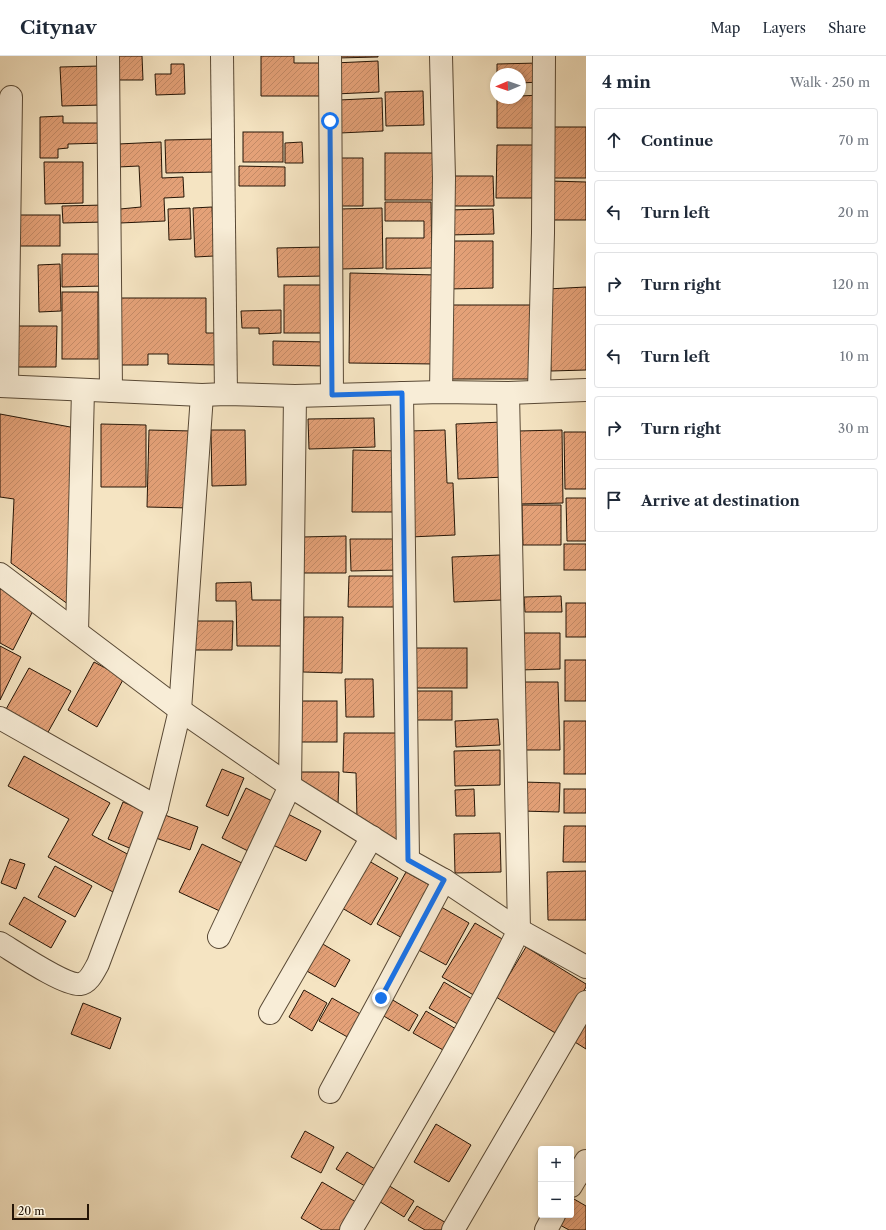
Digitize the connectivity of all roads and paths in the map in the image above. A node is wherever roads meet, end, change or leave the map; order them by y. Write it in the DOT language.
graph roads {
  1 [pos="108,56"];
  2 [pos="222,56"];
  3 [pos="330,56"];
  4 [pos="441,56"];
  5 [pos="544,56"];
  6 [pos="11,97"];
  7 [pos="4,386"];
  8 [pos="83,390"];
  9 [pos="111,390"];
  10 [pos="586,390"];
  11 [pos="539,391"];
  12 [pos="441,392"];
  13 [pos="402,393"];
  14 [pos="508,393"];
  15 [pos="202,394"];
  16 [pos="226,394"];
  17 [pos="332,395"];
  18 [pos="295,396"];
  19 [pos="0,574"];
  20 [pos="77,632"];
  21 [pos="180,710"];
  22 [pos="0,718"];
  23 [pos="290,786"];
  24 [pos="157,807"];
  25 [pos="372,837"];
  26 [pos="408,860"];
  27 [pos="444,880"];
  28 [pos="519,930"];
  29 [pos="219,937"];
  30 [pos="0,943"];
  31 [pos="586,967"];
  32 [pos="586,1002"];
  33 [pos="270,1013"];
  34 [pos="330,1092"];
  35 [pos="586,1161"];
  36 [pos="573,1182"];
  37 [pos="552,1218"];
  38 [pos="351,1230"];
  39 [pos="453,1230"];
  40 [pos="546,1230"];
  1 -- 9 [label="street"];
  2 -- 16 [label="street"];
  3 -- 17 [label="street"];
  4 -- 12 [label="street"];
  5 -- 11 [label="street"];
  6 -- 7 [label="street"];
  7 -- 8 [label="street"];
  8 -- 9 [label="street"];
  8 -- 20 [label="street"];
  9 -- 15 [label="street"];
  10 -- 11 [label="street"];
  11 -- 14 [label="street"];
  12 -- 13 [label="street"];
  12 -- 14 [label="street"];
  13 -- 17 [label="street"];
  13 -- 26 [label="street"];
  14 -- 28 [label="street"];
  15 -- 16 [label="street"];
  15 -- 21 [label="street"];
  16 -- 18 [label="street"];
  17 -- 18 [label="street"];
  18 -- 23 [label="street"];
  19 -- 20 [label="street"];
  20 -- 21 [label="street"];
  21 -- 23 [label="street"];
  21 -- 24 [label="street"];
  22 -- 24 [label="street"];
  23 -- 25 [label="street"];
  23 -- 29 [label="street"];
  24 -- 30 [label="street"];
  25 -- 26 [label="street"];
  25 -- 33 [label="street"];
  26 -- 27 [label="street"];
  27 -- 28 [label="street"];
  27 -- 34 [label="street"];
  28 -- 31 [label="street"];
  28 -- 38 [label="street"];
  32 -- 39 [label="street"];
  35 -- 36 [label="street"];
  37 -- 40 [label="street"];
}
